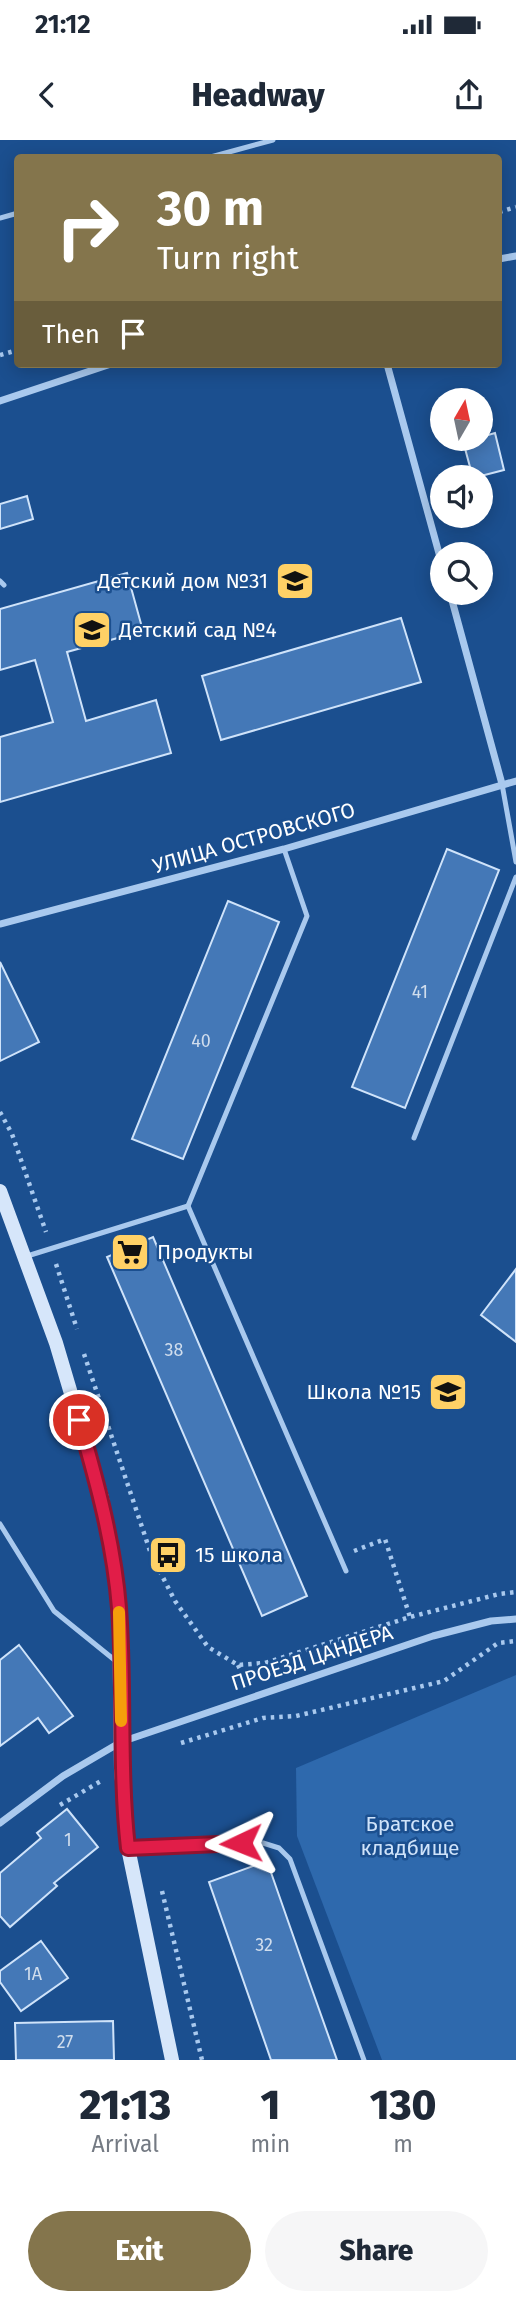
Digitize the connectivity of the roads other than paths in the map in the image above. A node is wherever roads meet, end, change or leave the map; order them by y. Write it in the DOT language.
graph roads {
  1 [pos="273,140"];
  2 [pos="222,154"];
  3 [pos="99,368"];
  4 [pos="388,368"];
  5 [pos="0,401"];
  6 [pos="436,542"];
  7 [pos="453,605"];
  8 [pos="516,780"];
  9 [pos="502,784"];
  10 [pos="284,849"];
  11 [pos="516,862"];
  12 [pos="516,877"];
  13 [pos="0,925"];
  14 [pos="414,1138"];
  15 [pos="0,1191"];
  16 [pos="188,1206"];
  17 [pos="24,1257"];
  18 [pos="0,1524"];
  19 [pos="346,1571"];
  20 [pos="516,1619"];
  21 [pos="122,1666"];
  22 [pos="121,1742"];
  23 [pos="0,1823"];
  24 [pos="128,1848"];
  25 [pos="172,2060"];
  26 [pos="363,2060"];
  1 -- 2 [label="lane"];
  3 -- 5 [label="street"];
  4 -- 6 [label="street"];
  7 -- 9 [label="street"];
  8 -- 9 [label="street, УЛИЦА ОСТРОВСКОГО"];
  9 -- 10 [label="street, УЛИЦА ОСТРОВСКОГО"];
  9 -- 11 [label="lane"];
  10 -- 13 [label="street, УЛИЦА ОСТРОВСКОГО"];
  10 -- 16 [label="lane"];
  12 -- 14 [label="lane"];
  15 -- 17 [label="main road"];
  16 -- 17 [label="lane"];
  16 -- 19 [label="lane"];
  17 -- 21 [label="main road"];
  18 -- 21 [label="lane"];
  20 -- 22 [label="street, ПРОЕЗД ЦАНДЕРА"];
  21 -- 22 [label="main road"];
  22 -- 23 [label="street, ПРОЕЗД ЦАНДЕРА"];
  22 -- 24 [label="main road"];
  24 -- 25 [label="main road"];
  24 -- 26 [label="lane"];
}
